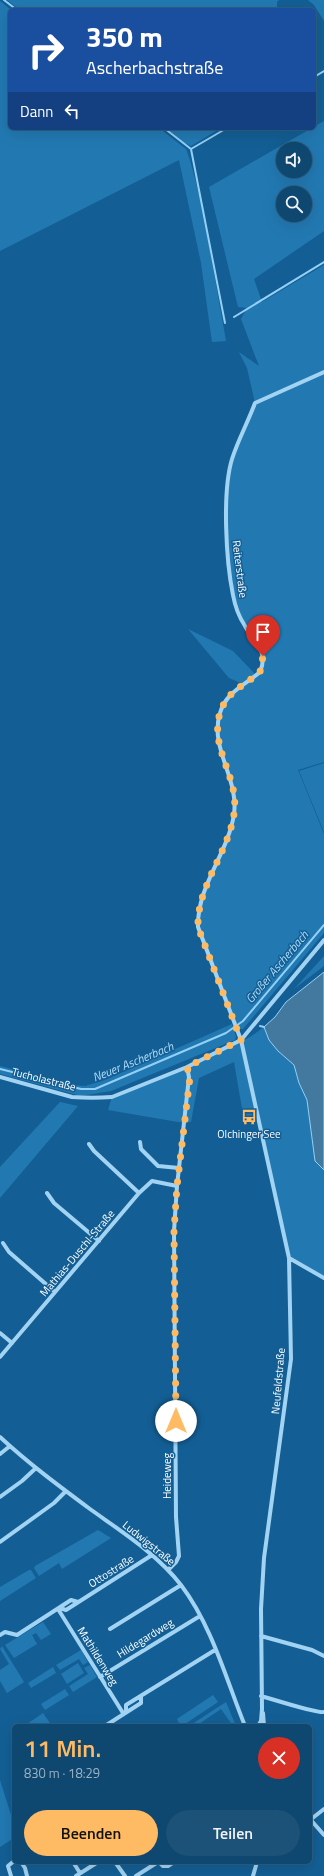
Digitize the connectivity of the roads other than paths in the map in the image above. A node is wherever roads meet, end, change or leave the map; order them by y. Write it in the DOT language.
graph roads {
  1 [pos="324,372"];
  2 [pos="324,940"];
  3 [pos="241,1040"];
  4 [pos="187,1067"];
  5 [pos="0,1077"];
  6 [pos="140,1142"];
  7 [pos="89,1144"];
  8 [pos="179,1168"];
  9 [pos="177,1186"];
  10 [pos="48,1193"];
  11 [pos="139,1193"];
  12 [pos="99,1241"];
  13 [pos="3,1243"];
  14 [pos="289,1258"];
  15 [pos="324,1278"];
  16 [pos="55,1292"];
  17 [pos="0,1333"];
  18 [pos="12,1343"];
  19 [pos="0,1357"];
  20 [pos="0,1437"];
  21 [pos="10,1446"];
  22 [pos="0,1454"];
  23 [pos="36,1468"];
  24 [pos="66,1492"];
  25 [pos="0,1497"];
  26 [pos="0,1542"];
  27 [pos="152,1555"];
  28 [pos="168,1570"];
  29 [pos="181,1585"];
  30 [pos="59,1608"];
  31 [pos="200,1616"];
  32 [pos="110,1629"];
  33 [pos="0,1634"];
  34 [pos="261,1636"];
  35 [pos="215,1650"];
  36 [pos="324,1656"];
  37 [pos="100,1677"];
  38 [pos="261,1696"];
  39 [pos="262,1709"];
  40 [pos="125,1712"];
  41 [pos="324,1712"];
  42 [pos="108,1724"];
  43 [pos="244,1724"];
  44 [pos="259,1724"];
  45 [pos="264,1724"];
  46 [pos="324,1809"];
  47 [pos="312,1818"];
  48 [pos="312,1821"];
  49 [pos="324,1835"];
  50 [pos="12,1863"];
  51 [pos="22,1864"];
  52 [pos="74,1864"];
  53 [pos="95,1864"];
  54 [pos="116,1864"];
  55 [pos="155,1864"];
  56 [pos="160,1864"];
  57 [pos="171,1864"];
  58 [pos="256,1864"];
  59 [pos="80,1873"];
  60 [pos="11,1876"];
  61 [pos="27,1876"];
  62 [pos="76,1876"];
  63 [pos="125,1876"];
  64 [pos="136,1876"];
  65 [pos="253,1876"];
  1 -- 3 [label="street, Reiterstraße"];
  2 -- 3 [label="street"];
  3 -- 4 [label="street, Tucholastraße"];
  3 -- 14 [label="street, Neufeldstraße"];
  4 -- 5 [label="street, Tucholastraße"];
  4 -- 8 [label="street, Heideweg"];
  6 -- 8 [label="street"];
  7 -- 11 [label="street"];
  8 -- 9 [label="street, Heideweg"];
  9 -- 11 [label="street, Mathias-Duschl-Straße"];
  9 -- 28 [label="street, Heideweg"];
  10 -- 12 [label="street"];
  11 -- 12 [label="street, Mathias-Duschl-Straße"];
  12 -- 16 [label="street, Mathias-Duschl-Straße"];
  13 -- 16 [label="street"];
  14 -- 15 [label="street"];
  14 -- 34 [label="street, Neufeldstraße"];
  16 -- 18 [label="street, Mathias-Duschl-Straße"];
  17 -- 18 [label="street"];
  18 -- 19 [label="street, Mathias-Duschl-Straße"];
  20 -- 21 [label="street, Ludwigstraße"];
  21 -- 22 [label="street"];
  21 -- 23 [label="street, Ludwigstraße"];
  23 -- 24 [label="street, Ludwigstraße"];
  23 -- 25 [label="street"];
  24 -- 26 [label="street"];
  24 -- 27 [label="street, Ludwigstraße"];
  27 -- 28 [label="street, Ludwigstraße"];
  27 -- 30 [label="street, Ottostraße"];
  28 -- 29 [label="street, Ludwigstraße"];
  29 -- 31 [label="street, Ludwigstraße"];
  29 -- 32 [label="street"];
  30 -- 33 [label="street, Ottostraße"];
  30 -- 37 [label="street, Mathildenweg"];
  31 -- 35 [label="street, Ludwigstraße"];
  31 -- 37 [label="street, Hildegardweg"];
  34 -- 36 [label="street"];
  34 -- 38 [label="street, Neufeldstraße"];
  35 -- 40 [label="street"];
  35 -- 43 [label="street, Ludwigstraße"];
  37 -- 40 [label="street, Mathildenweg"];
  38 -- 39 [label="street, Neufeldstraße"];
  38 -- 41 [label="street"];
  39 -- 44 [label="street, Neufeldstraße"];
  39 -- 45 [label="street"];
  40 -- 42 [label="street"];
  46 -- 47 [label="street"];
  48 -- 49 [label="street"];
  50 -- 60 [label="street"];
  51 -- 61 [label="street"];
  52 -- 59 [label="street"];
  53 -- 59 [label="street"];
  54 -- 63 [label="street"];
  55 -- 64 [label="street"];
  56 -- 57 [label="street"];
  58 -- 65 [label="street"];
  59 -- 62 [label="street"];
}
